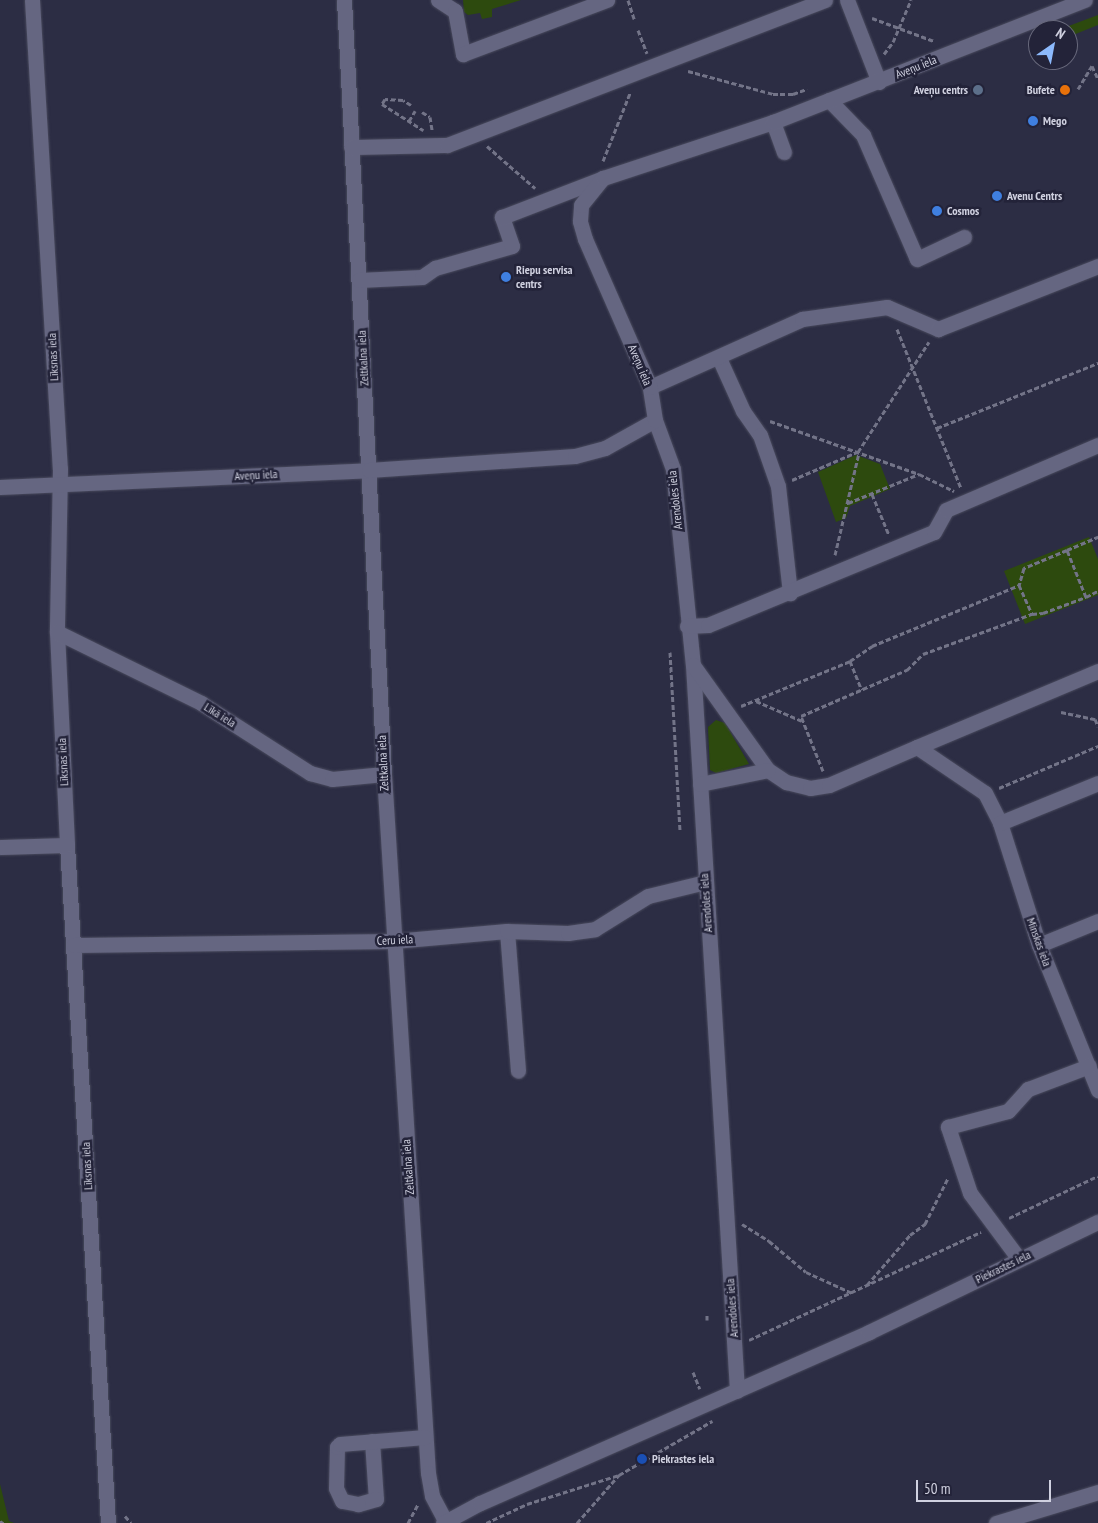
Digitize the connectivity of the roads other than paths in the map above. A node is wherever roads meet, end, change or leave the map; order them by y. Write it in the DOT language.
graph roads {
  1 [pos="32,0"];
  2 [pos="344,0"];
  3 [pos="438,0"];
  4 [pos="607,0"];
  5 [pos="825,0"];
  6 [pos="1085,0"];
  7 [pos="849,5"];
  8 [pos="879,82"];
  9 [pos="829,100"];
  10 [pos="773,122"];
  11 [pos="351,147"];
  12 [pos="784,152"];
  13 [pos="603,178"];
  14 [pos="964,237"];
  15 [pos="1098,266"];
  16 [pos="359,280"];
  17 [pos="719,358"];
  18 [pos="650,388"];
  19 [pos="655,420"];
  20 [pos="1098,445"];
  21 [pos="369,470"];
  22 [pos="59,484"];
  23 [pos="0,487"];
  24 [pos="790,593"];
  25 [pos="687,626"];
  26 [pos="57,632"];
  27 [pos="693,665"];
  28 [pos="1098,671"];
  29 [pos="917,746"];
  30 [pos="768,770"];
  31 [pos="384,774"];
  32 [pos="1098,783"];
  33 [pos="700,784"];
  34 [pos="1000,823"];
  35 [pos="67,844"];
  36 [pos="0,848"];
  37 [pos="705,882"];
  38 [pos="1098,921"];
  39 [pos="507,931"];
  40 [pos="394,941"];
  41 [pos="74,945"];
  42 [pos="1039,945"];
  43 [pos="1088,1066"];
  44 [pos="518,1072"];
  45 [pos="1098,1090"];
  46 [pos="1098,1222"];
  47 [pos="1019,1258"];
  48 [pos="737,1390"];
  49 [pos="425,1437"];
  50 [pos="372,1441"];
  51 [pos="1098,1492"];
  52 [pos="449,1521"];
  53 [pos="108,1523"];
  54 [pos="996,1523"];
  1 -- 22 [label="street, Līksnas iela"];
  2 -- 11 [label="street, Zeltkalna iela"];
  3 -- 4 [label="street"];
  5 -- 11 [label="street"];
  6 -- 8 [label="street, Aveņu iela"];
  7 -- 8 [label="street"];
  8 -- 9 [label="street, Aveņu iela"];
  9 -- 10 [label="street, Aveņu iela"];
  9 -- 14 [label="street"];
  10 -- 12 [label="street"];
  10 -- 13 [label="street, Aveņu iela"];
  11 -- 16 [label="street, Zeltkalna iela"];
  13 -- 16 [label="street"];
  13 -- 18 [label="street, Aveņu iela"];
  15 -- 17 [label="street"];
  16 -- 21 [label="street, Zeltkalna iela"];
  17 -- 18 [label="street"];
  17 -- 24 [label="street"];
  18 -- 19 [label="street, Aveņu iela"];
  19 -- 21 [label="street, Aveņu iela"];
  19 -- 25 [label="street, Arendoles iela"];
  20 -- 24 [label="street"];
  21 -- 22 [label="street, Aveņu iela"];
  21 -- 31 [label="street, Zeltkalna iela"];
  22 -- 23 [label="street, Aveņu iela"];
  22 -- 26 [label="street, Līksnas iela"];
  24 -- 25 [label="street"];
  25 -- 27 [label="street, Arendoles iela"];
  26 -- 31 [label="street, Līkā iela"];
  26 -- 35 [label="street, Līksnas iela"];
  27 -- 30 [label="street"];
  27 -- 33 [label="street, Arendoles iela"];
  28 -- 29 [label="street"];
  29 -- 30 [label="street"];
  29 -- 34 [label="street, Minskas iela"];
  30 -- 33 [label="street"];
  31 -- 40 [label="street, Zeltkalna iela"];
  32 -- 34 [label="street"];
  33 -- 37 [label="street, Arendoles iela"];
  34 -- 42 [label="street, Minskas iela"];
  35 -- 36 [label="street"];
  35 -- 41 [label="street, Līksnas iela"];
  37 -- 39 [label="street, Ceru iela"];
  37 -- 48 [label="street, Arendoles iela"];
  38 -- 42 [label="street"];
  39 -- 40 [label="street, Ceru iela"];
  39 -- 44 [label="street"];
  40 -- 41 [label="street, Ceru iela"];
  40 -- 49 [label="street, Zeltkalna iela"];
  41 -- 53 [label="street, Līksnas iela"];
  42 -- 43 [label="street, Minskas iela"];
  43 -- 45 [label="street, Minskas iela"];
  43 -- 47 [label="street"];
  46 -- 47 [label="street, Piekrastes iela"];
  47 -- 48 [label="street, Piekrastes iela"];
  48 -- 52 [label="street, Piekrastes iela"];
  49 -- 50 [label="street"];
  49 -- 52 [label="street, Zeltkalna iela"];
  51 -- 54 [label="street"];
}
